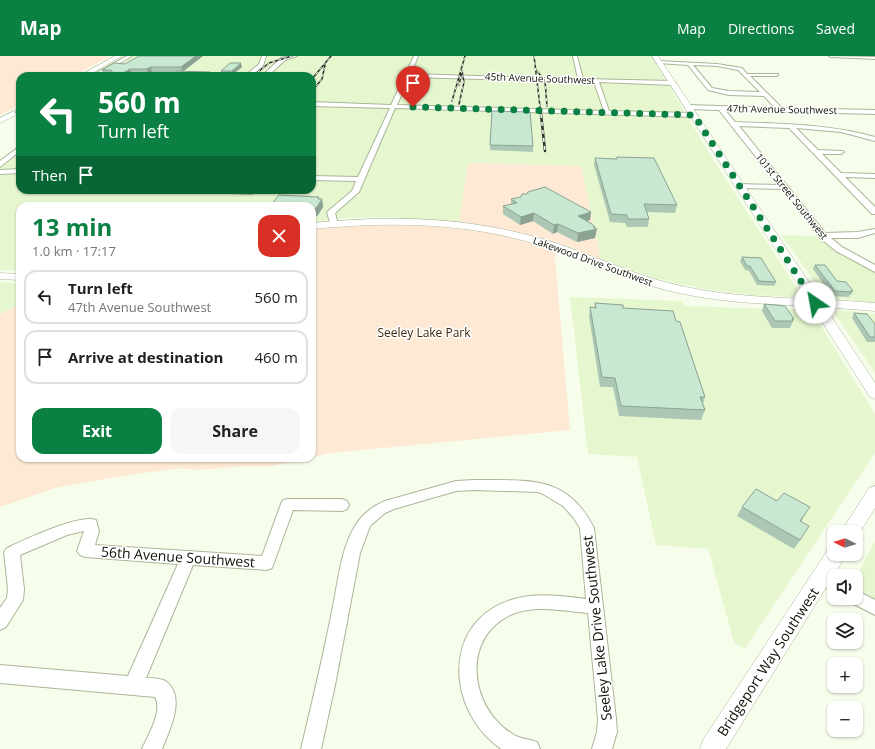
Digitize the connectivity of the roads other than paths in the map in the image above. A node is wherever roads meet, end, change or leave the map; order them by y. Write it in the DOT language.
graph roads {
  1 [pos="119,56"];
  2 [pos="130,56"];
  3 [pos="264,56"];
  4 [pos="295,56"];
  5 [pos="416,56"];
  6 [pos="575,56"];
  7 [pos="831,56"];
  8 [pos="875,58"];
  9 [pos="657,59"];
  10 [pos="689,63"];
  11 [pos="89,72"];
  12 [pos="101,72"];
  13 [pos="253,72"];
  14 [pos="269,72"];
  15 [pos="408,75"];
  16 [pos="746,75"];
  17 [pos="776,75"];
  18 [pos="581,80"];
  19 [pos="596,80"];
  20 [pos="673,83"];
  21 [pos="716,91"];
  22 [pos="710,93"];
  23 [pos="765,94"];
  24 [pos="316,104"];
  25 [pos="393,106"];
  26 [pos="688,107"];
  27 [pos="721,108"];
  28 [pos="780,109"];
  29 [pos="16,112"];
  30 [pos="607,112"];
  31 [pos="875,112"];
  32 [pos="694,115"];
  33 [pos="0,121"];
  34 [pos="734,124"];
  35 [pos="792,127"];
  36 [pos="857,128"];
  37 [pos="850,132"];
  38 [pos="875,139"];
  39 [pos="16,151"];
  40 [pos="816,152"];
  41 [pos="841,152"];
  42 [pos="0,165"];
  43 [pos="16,171"];
  44 [pos="0,172"];
  45 [pos="839,175"];
  46 [pos="875,176"];
  47 [pos="316,178"];
  48 [pos="361,179"];
  49 [pos="740,186"];
  50 [pos="783,187"];
  51 [pos="874,210"];
  52 [pos="334,224"];
  53 [pos="316,226"];
  54 [pos="875,231"];
  55 [pos="822,236"];
  56 [pos="875,269"];
  57 [pos="0,276"];
  58 [pos="16,277"];
  59 [pos="815,303"];
  60 [pos="875,307"];
  61 [pos="870,383"];
  62 [pos="875,394"];
  63 [pos="875,493"];
  64 [pos="342,505"];
  65 [pos="854,525"];
  66 [pos="188,558"];
  67 [pos="827,581"];
  68 [pos="863,601"];
  69 [pos="595,607"];
  70 [pos="875,608"];
  71 [pos="0,622"];
  72 [pos="0,674"];
  73 [pos="134,684"];
  74 [pos="152,749"];
  75 [pos="311,749"];
  76 [pos="530,749"];
  77 [pos="602,749"];
  78 [pos="712,749"];
  1 -- 11 [label="main road"];
  2 -- 12 [label="street"];
  3 -- 13 [label="street"];
  4 -- 14 [label="street"];
  5 -- 15 [label="street"];
  6 -- 18 [label="street"];
  7 -- 8 [label="street"];
  9 -- 10 [label="street"];
  9 -- 20 [label="main road"];
  10 -- 16 [label="street"];
  10 -- 21 [label="street"];
  15 -- 18 [label="street, 45th Avenue Southwest"];
  15 -- 25 [label="street"];
  16 -- 17 [label="street"];
  16 -- 23 [label="street"];
  18 -- 19 [label="street, 45th Avenue Southwest"];
  19 -- 20 [label="street, 45th Avenue Southwest"];
  19 -- 30 [label="street"];
  20 -- 26 [label="main road"];
  21 -- 22 [label="street"];
  21 -- 23 [label="street"];
  23 -- 28 [label="street"];
  24 -- 25 [label="street"];
  25 -- 30 [label="street"];
  25 -- 48 [label="street"];
  26 -- 27 [label="street, 47th Avenue Southwest"];
  26 -- 32 [label="main road"];
  27 -- 28 [label="street, 47th Avenue Southwest"];
  27 -- 34 [label="street, 101st Street Southwest"];
  28 -- 31 [label="street, 47th Avenue Southwest"];
  29 -- 33 [label="main road"];
  30 -- 32 [label="street"];
  32 -- 49 [label="main road"];
  34 -- 35 [label="street"];
  34 -- 50 [label="street, 101st Street Southwest"];
  35 -- 37 [label="street"];
  35 -- 40 [label="street"];
  36 -- 37 [label="street"];
  37 -- 38 [label="street"];
  39 -- 42 [label="street"];
  40 -- 41 [label="street"];
  40 -- 45 [label="street"];
  43 -- 44 [label="street"];
  45 -- 46 [label="street"];
  45 -- 51 [label="street"];
  47 -- 48 [label="street"];
  48 -- 52 [label="street"];
  49 -- 50 [label="street"];
  49 -- 59 [label="main road"];
  50 -- 55 [label="street, 101st Street Southwest"];
  52 -- 53 [label="main road, Lakewood Drive Southwest"];
  52 -- 59 [label="main road, Lakewood Drive Southwest"];
  54 -- 55 [label="street"];
  55 -- 56 [label="street, 101st Street Southwest"];
  57 -- 58 [label="main road"];
  59 -- 60 [label="main road, Lakewood Drive Southwest"];
  59 -- 61 [label="main road"];
  61 -- 62 [label="main road"];
  63 -- 65 [label="main road"];
  64 -- 66 [label="street, 56th Avenue Southwest"];
  66 -- 71 [label="street, 56th Avenue Southwest"];
  66 -- 73 [label="street"];
  67 -- 78 [label="main road, Bridgeport Way Southwest"];
  68 -- 70 [label="street"];
  69 -- 75 [label="street, Seeley Lake Drive Southwest"];
  69 -- 76 [label="street"];
  69 -- 77 [label="street, Seeley Lake Drive Southwest"];
  72 -- 73 [label="street"];
  73 -- 74 [label="street"];
}
